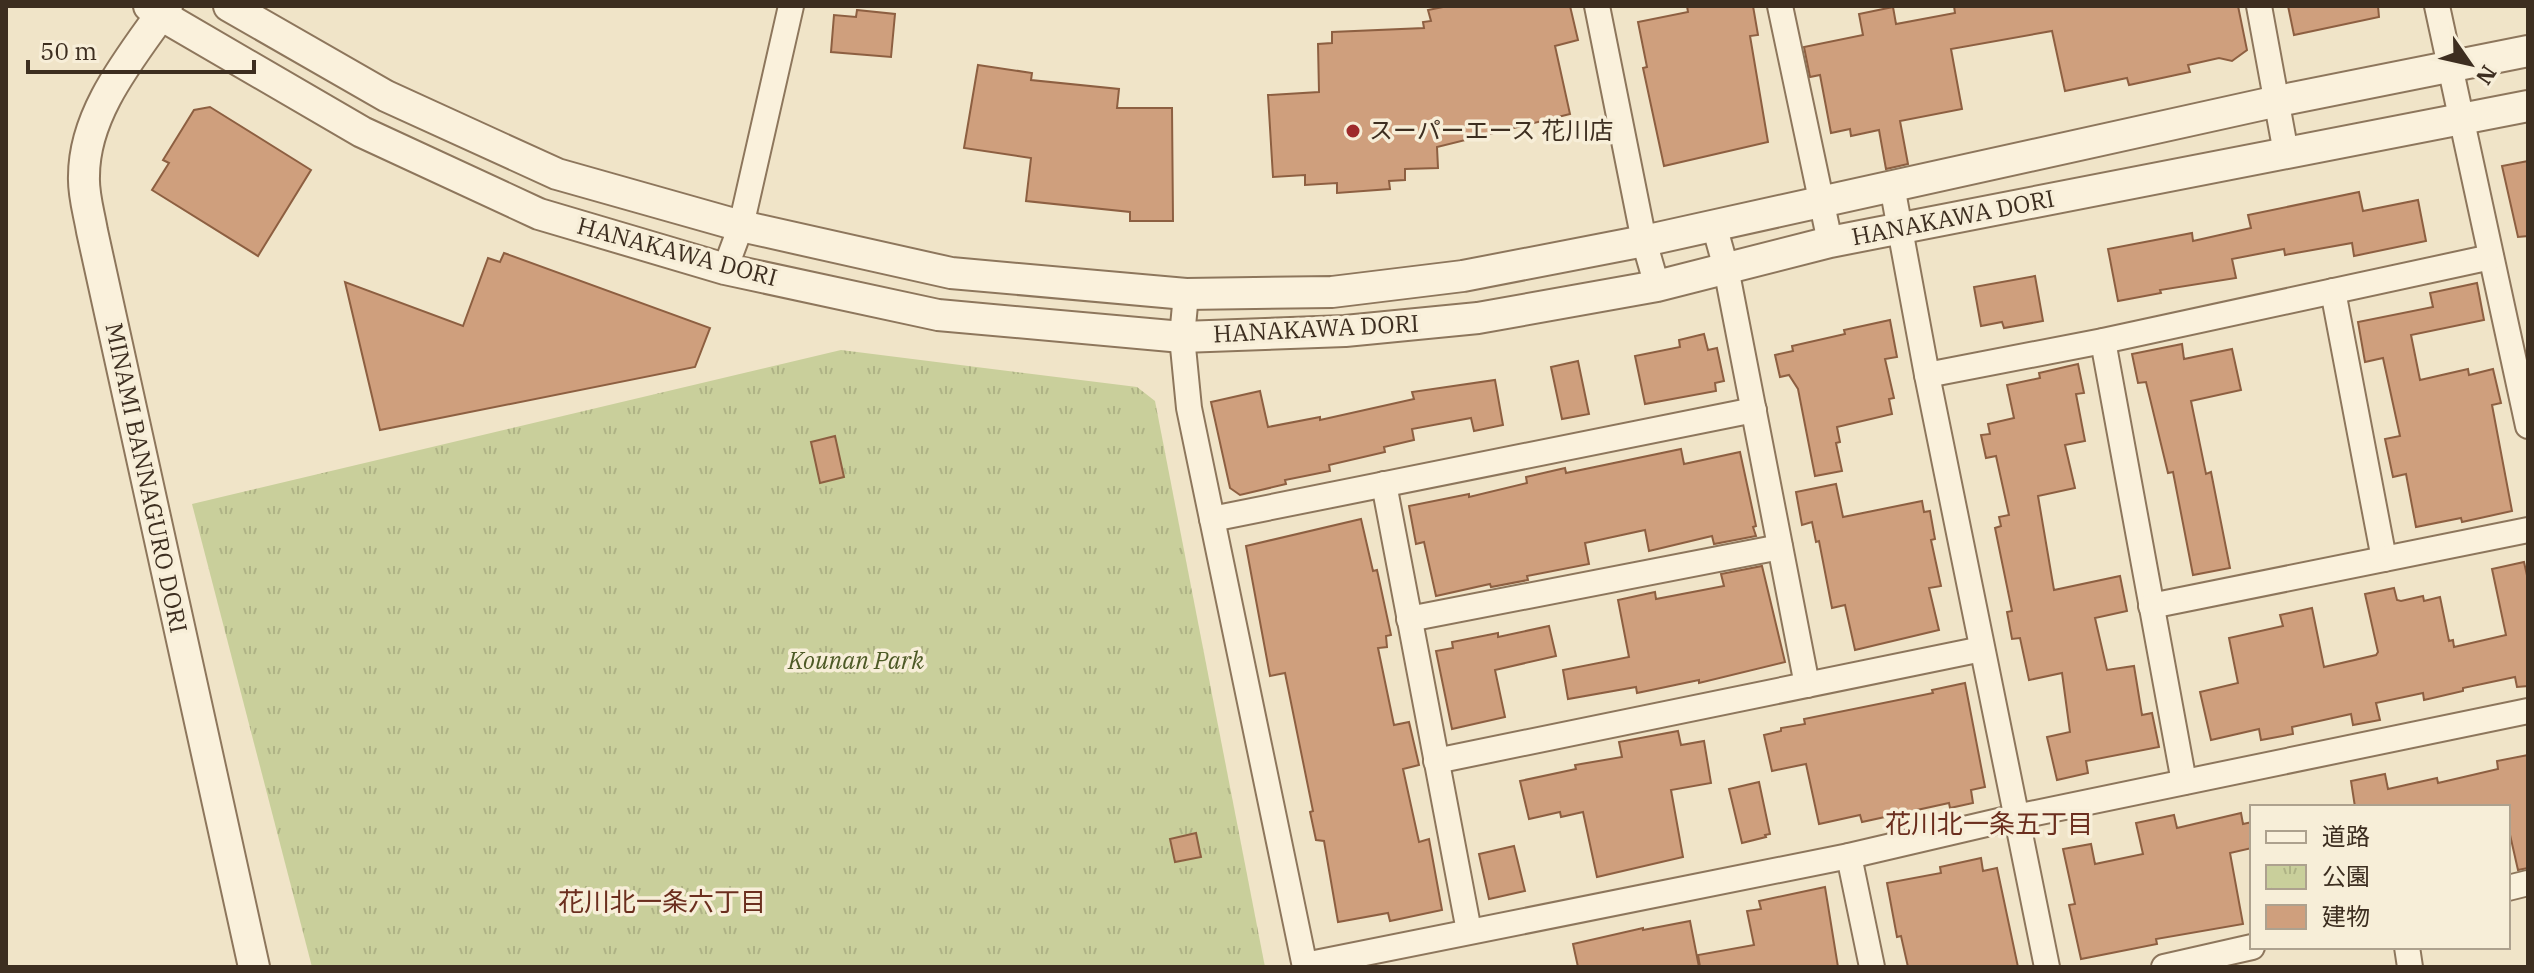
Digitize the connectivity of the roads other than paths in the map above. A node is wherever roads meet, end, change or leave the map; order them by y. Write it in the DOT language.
graph roads {
  1 [pos="229,6"];
  2 [pos="791,6"];
  3 [pos="1597,6"];
  4 [pos="1780,6"];
  5 [pos="2259,6"];
  6 [pos="2437,6"];
  7 [pos="159,9"];
  8 [pos="2528,51"];
  9 [pos="2449,66"];
  10 [pos="2278,101"];
  11 [pos="2528,106"];
  12 [pos="2460,119"];
  13 [pos="2286,153"];
  14 [pos="1892,186"];
  15 [pos="1823,201"];
  16 [pos="1714,225"];
  17 [pos="741,226"];
  18 [pos="1901,228"];
  19 [pos="1644,241"];
  20 [pos="1830,242"];
  21 [pos="2491,257"];
  22 [pos="1726,268"];
  23 [pos="725,269"];
  24 [pos="1657,286"];
  25 [pos="2333,291"];
  26 [pos="1186,294"];
  27 [pos="1182,337"];
  28 [pos="2103,341"];
  29 [pos="1927,375"];
  30 [pos="1754,410"];
  31 [pos="2528,426"];
  32 [pos="1384,484"];
  33 [pos="1212,519"];
  34 [pos="2528,530"];
  35 [pos="1780,547"];
  36 [pos="2384,559"];
  37 [pos="2151,606"];
  38 [pos="1409,619"];
  39 [pos="1982,649"];
  40 [pos="1807,685"];
  41 [pos="2528,711"];
  42 [pos="1436,761"];
  43 [pos="2184,782"];
  44 [pos="2016,817"];
  45 [pos="1849,856"];
  46 [pos="1469,931"];
  47 [pos="2250,948"];
  48 [pos="2224,960"];
  49 [pos="1305,966"];
  50 [pos="254,967"];
  51 [pos="1872,967"];
  52 [pos="2047,967"];
  53 [pos="2164,967"];
  1 -- 17 [label="street, HANAKAWA DORI"];
  2 -- 17 [label="street"];
  3 -- 19 [label="street"];
  4 -- 15 [label="street"];
  5 -- 10 [label="street"];
  6 -- 9 [label="street"];
  7 -- 23 [label="street, HANAKAWA DORI"];
  7 -- 50 [label="street, MINAMI BANNAGURO DORI"];
  8 -- 9 [label="street, HANAKAWA DORI"];
  9 -- 10 [label="street, HANAKAWA DORI"];
  9 -- 12 [label="street"];
  10 -- 13 [label="street"];
  10 -- 14 [label="street, HANAKAWA DORI"];
  11 -- 12 [label="street, HANAKAWA DORI"];
  12 -- 13 [label="street, HANAKAWA DORI"];
  12 -- 21 [label="street"];
  13 -- 18 [label="street, HANAKAWA DORI"];
  14 -- 15 [label="street, HANAKAWA DORI"];
  14 -- 18 [label="street"];
  15 -- 16 [label="street, HANAKAWA DORI"];
  15 -- 20 [label="street"];
  16 -- 19 [label="street, HANAKAWA DORI"];
  16 -- 22 [label="street"];
  17 -- 23 [label="street"];
  17 -- 26 [label="street, HANAKAWA DORI"];
  18 -- 20 [label="street, HANAKAWA DORI"];
  18 -- 29 [label="street"];
  19 -- 24 [label="street"];
  19 -- 26 [label="street, HANAKAWA DORI"];
  20 -- 22 [label="street, HANAKAWA DORI"];
  21 -- 25 [label="street"];
  21 -- 31 [label="street"];
  22 -- 24 [label="street, HANAKAWA DORI"];
  22 -- 30 [label="street"];
  23 -- 27 [label="street, HANAKAWA DORI"];
  24 -- 27 [label="street, HANAKAWA DORI"];
  25 -- 28 [label="street"];
  25 -- 36 [label="street"];
  26 -- 27 [label="street"];
  27 -- 33 [label="street"];
  28 -- 29 [label="street"];
  28 -- 37 [label="street"];
  29 -- 39 [label="street"];
  30 -- 32 [label="street"];
  30 -- 35 [label="street"];
  32 -- 33 [label="street"];
  32 -- 38 [label="street"];
  33 -- 49 [label="street"];
  34 -- 36 [label="street"];
  35 -- 38 [label="street"];
  35 -- 40 [label="street"];
  36 -- 37 [label="street"];
  37 -- 43 [label="street"];
  38 -- 42 [label="street"];
  39 -- 40 [label="street"];
  39 -- 44 [label="street"];
  40 -- 42 [label="street"];
  41 -- 43 [label="street"];
  42 -- 46 [label="street"];
  43 -- 44 [label="street"];
  44 -- 45 [label="street"];
  44 -- 52 [label="street"];
  45 -- 46 [label="street"];
  45 -- 51 [label="street"];
  46 -- 49 [label="street"];
  47 -- 48 [label="street"];
  48 -- 53 [label="street"];
}
